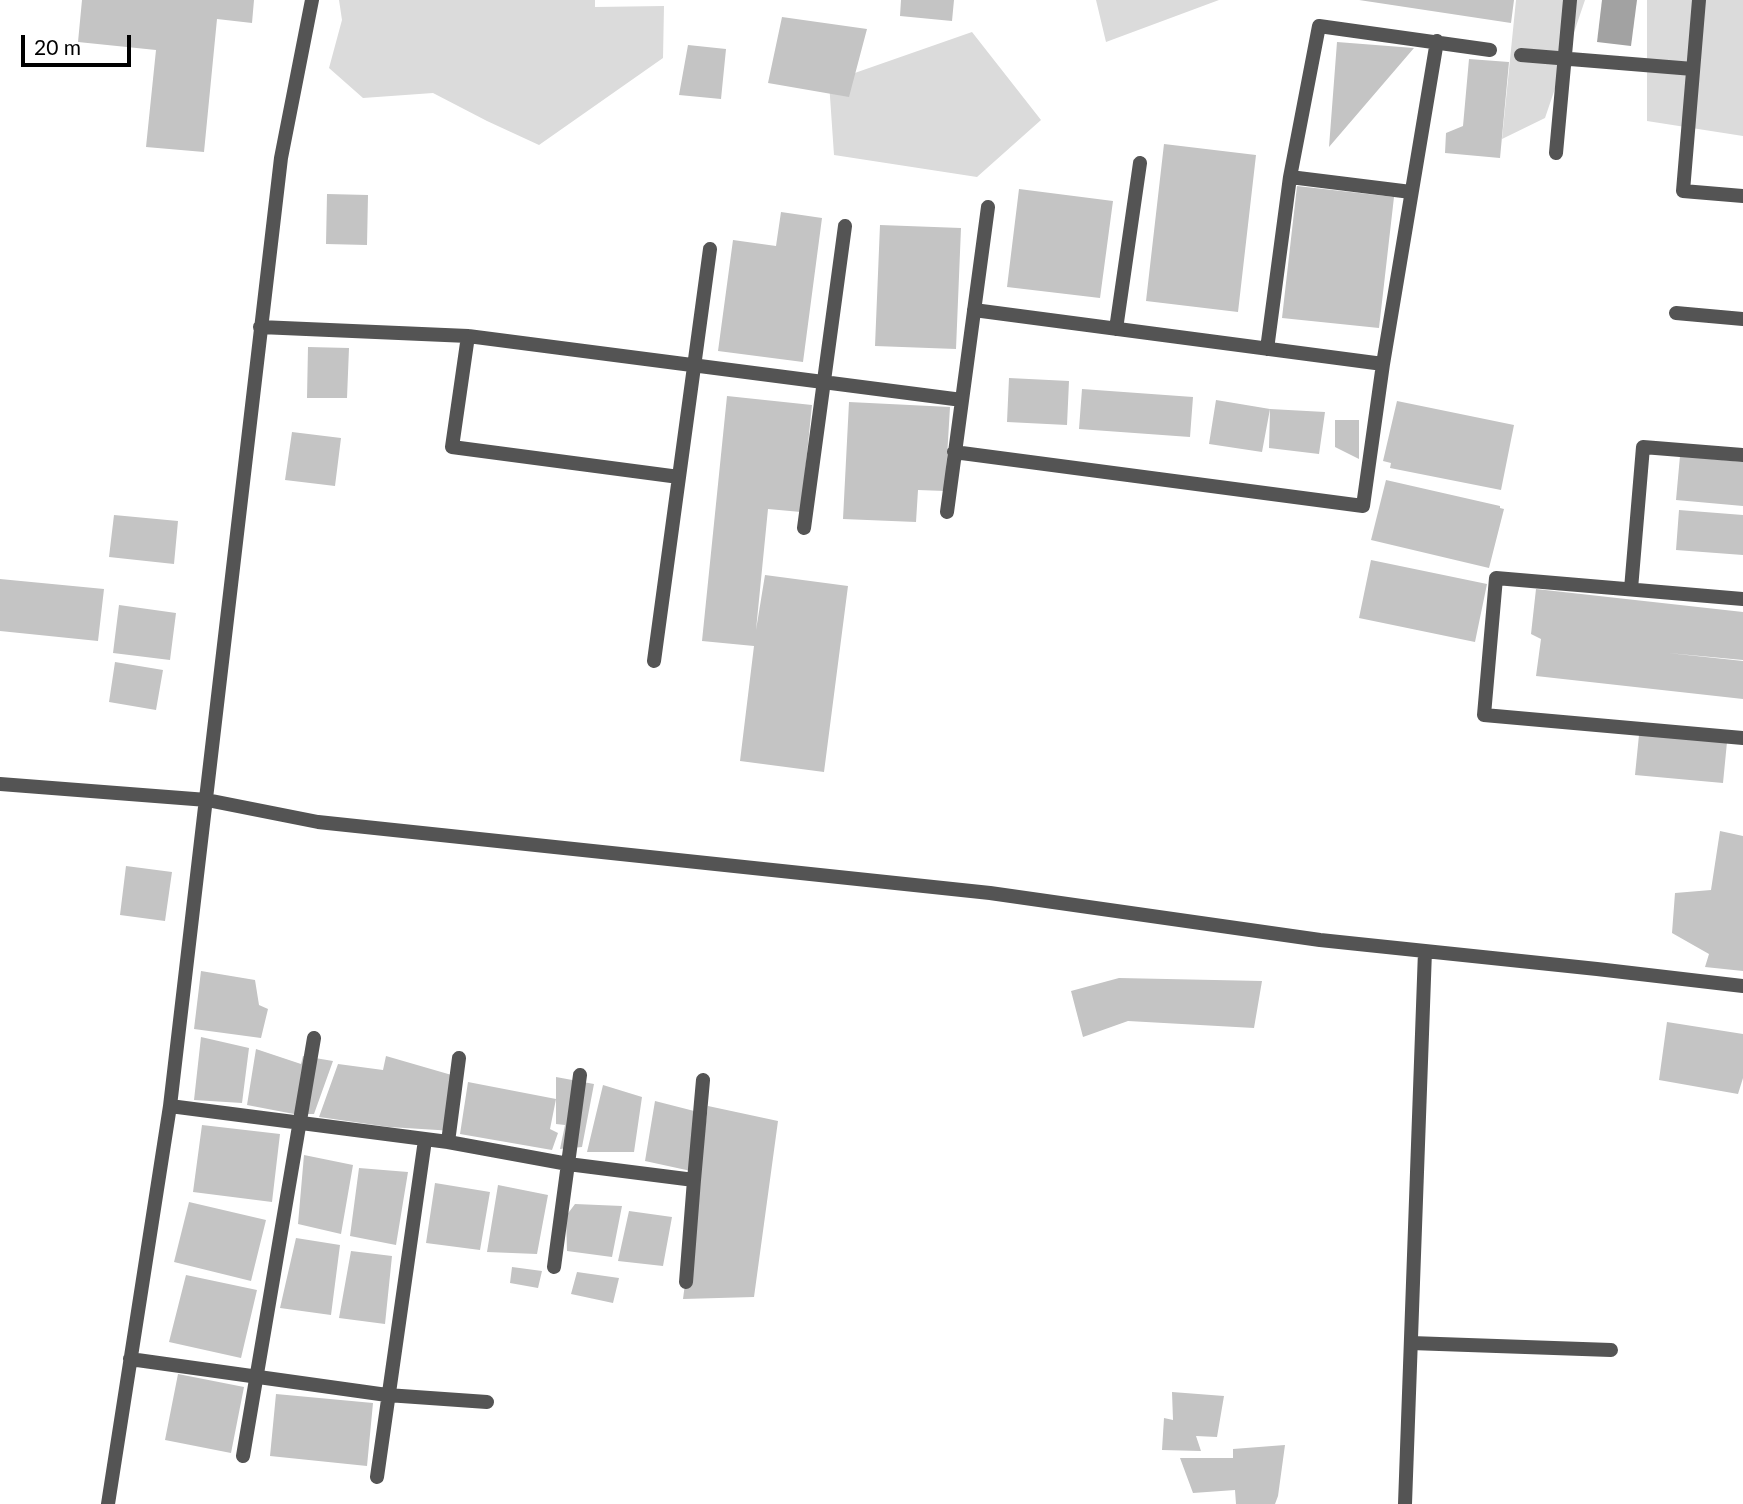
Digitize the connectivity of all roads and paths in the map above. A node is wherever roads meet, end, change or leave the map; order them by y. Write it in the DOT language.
graph roads {
  1 [pos="312,0"];
  2 [pos="1570,0"];
  3 [pos="1699,0"];
  4 [pos="1437,41"];
  5 [pos="1490,50"];
  6 [pos="1521,55"];
  7 [pos="1564,58"];
  8 [pos="1693,69"];
  9 [pos="1556,153"];
  10 [pos="1140,163"];
  11 [pos="1290,177"];
  12 [pos="1411,192"];
  13 [pos="1743,196"];
  14 [pos="988,207"];
  15 [pos="845,226"];
  16 [pos="710,249"];
  17 [pos="974,310"];
  18 [pos="1676,313"];
  19 [pos="1743,318"];
  20 [pos="260,327"];
  21 [pos="1116,329"];
  22 [pos="468,336"];
  23 [pos="1267,349"];
  24 [pos="1383,364"];
  25 [pos="694,365"];
  26 [pos="824,382"];
  27 [pos="962,400"];
  28 [pos="954,453"];
  29 [pos="1743,455"];
  30 [pos="679,477"];
  31 [pos="947,512"];
  32 [pos="804,528"];
  33 [pos="1630,589"];
  34 [pos="1743,599"];
  35 [pos="654,661"];
  36 [pos="1743,738"];
  37 [pos="0,784"];
  38 [pos="207,800"];
  39 [pos="1425,951"];
  40 [pos="1743,986"];
  41 [pos="314,1038"];
  42 [pos="459,1058"];
  43 [pos="580,1075"];
  44 [pos="703,1080"];
  45 [pos="170,1106"];
  46 [pos="299,1122"];
  47 [pos="425,1140"];
  48 [pos="448,1142"];
  49 [pos="568,1164"];
  50 [pos="694,1180"];
  51 [pos="554,1267"];
  52 [pos="686,1282"];
  53 [pos="1411,1343"];
  54 [pos="1611,1350"];
  55 [pos="130,1359"];
  56 [pos="255,1377"];
  57 [pos="387,1395"];
  58 [pos="487,1402"];
  59 [pos="243,1456"];
  60 [pos="377,1477"];
  61 [pos="108,1504"];
  62 [pos="1405,1504"];
  1 -- 20 [label="street"];
  2 -- 7 [label="street"];
  3 -- 8 [label="street"];
  4 -- 5 [label="street"];
  4 -- 11 [label="street"];
  4 -- 12 [label="street"];
  6 -- 7 [label="street"];
  7 -- 8 [label="street"];
  7 -- 9 [label="street"];
  8 -- 13 [label="street"];
  10 -- 21 [label="street"];
  11 -- 12 [label="street"];
  11 -- 23 [label="street"];
  12 -- 24 [label="street"];
  14 -- 17 [label="street"];
  15 -- 26 [label="street"];
  16 -- 25 [label="street"];
  17 -- 21 [label="street"];
  17 -- 27 [label="street"];
  18 -- 19 [label="street"];
  20 -- 22 [label="street"];
  20 -- 38 [label="street"];
  21 -- 23 [label="street"];
  22 -- 25 [label="street"];
  22 -- 30 [label="street"];
  23 -- 24 [label="street"];
  24 -- 28 [label="street"];
  25 -- 26 [label="street"];
  25 -- 30 [label="street"];
  26 -- 27 [label="street"];
  26 -- 32 [label="street"];
  27 -- 28 [label="street"];
  28 -- 31 [label="street"];
  29 -- 33 [label="street"];
  30 -- 35 [label="street"];
  33 -- 34 [label="street"];
  33 -- 36 [label="street"];
  37 -- 38 [label="street"];
  38 -- 39 [label="street"];
  38 -- 45 [label="street"];
  39 -- 40 [label="street"];
  39 -- 53 [label="street"];
  41 -- 46 [label="street"];
  42 -- 48 [label="street"];
  43 -- 49 [label="street"];
  44 -- 50 [label="street"];
  45 -- 46 [label="street"];
  45 -- 55 [label="street"];
  46 -- 47 [label="street"];
  46 -- 56 [label="street"];
  47 -- 48 [label="street"];
  47 -- 57 [label="street"];
  48 -- 49 [label="street"];
  49 -- 50 [label="street"];
  49 -- 51 [label="street"];
  50 -- 52 [label="street"];
  53 -- 54 [label="street"];
  53 -- 62 [label="street"];
  55 -- 56 [label="street"];
  55 -- 61 [label="street"];
  56 -- 57 [label="street"];
  56 -- 59 [label="street"];
  57 -- 58 [label="street"];
  57 -- 60 [label="street"];
}
